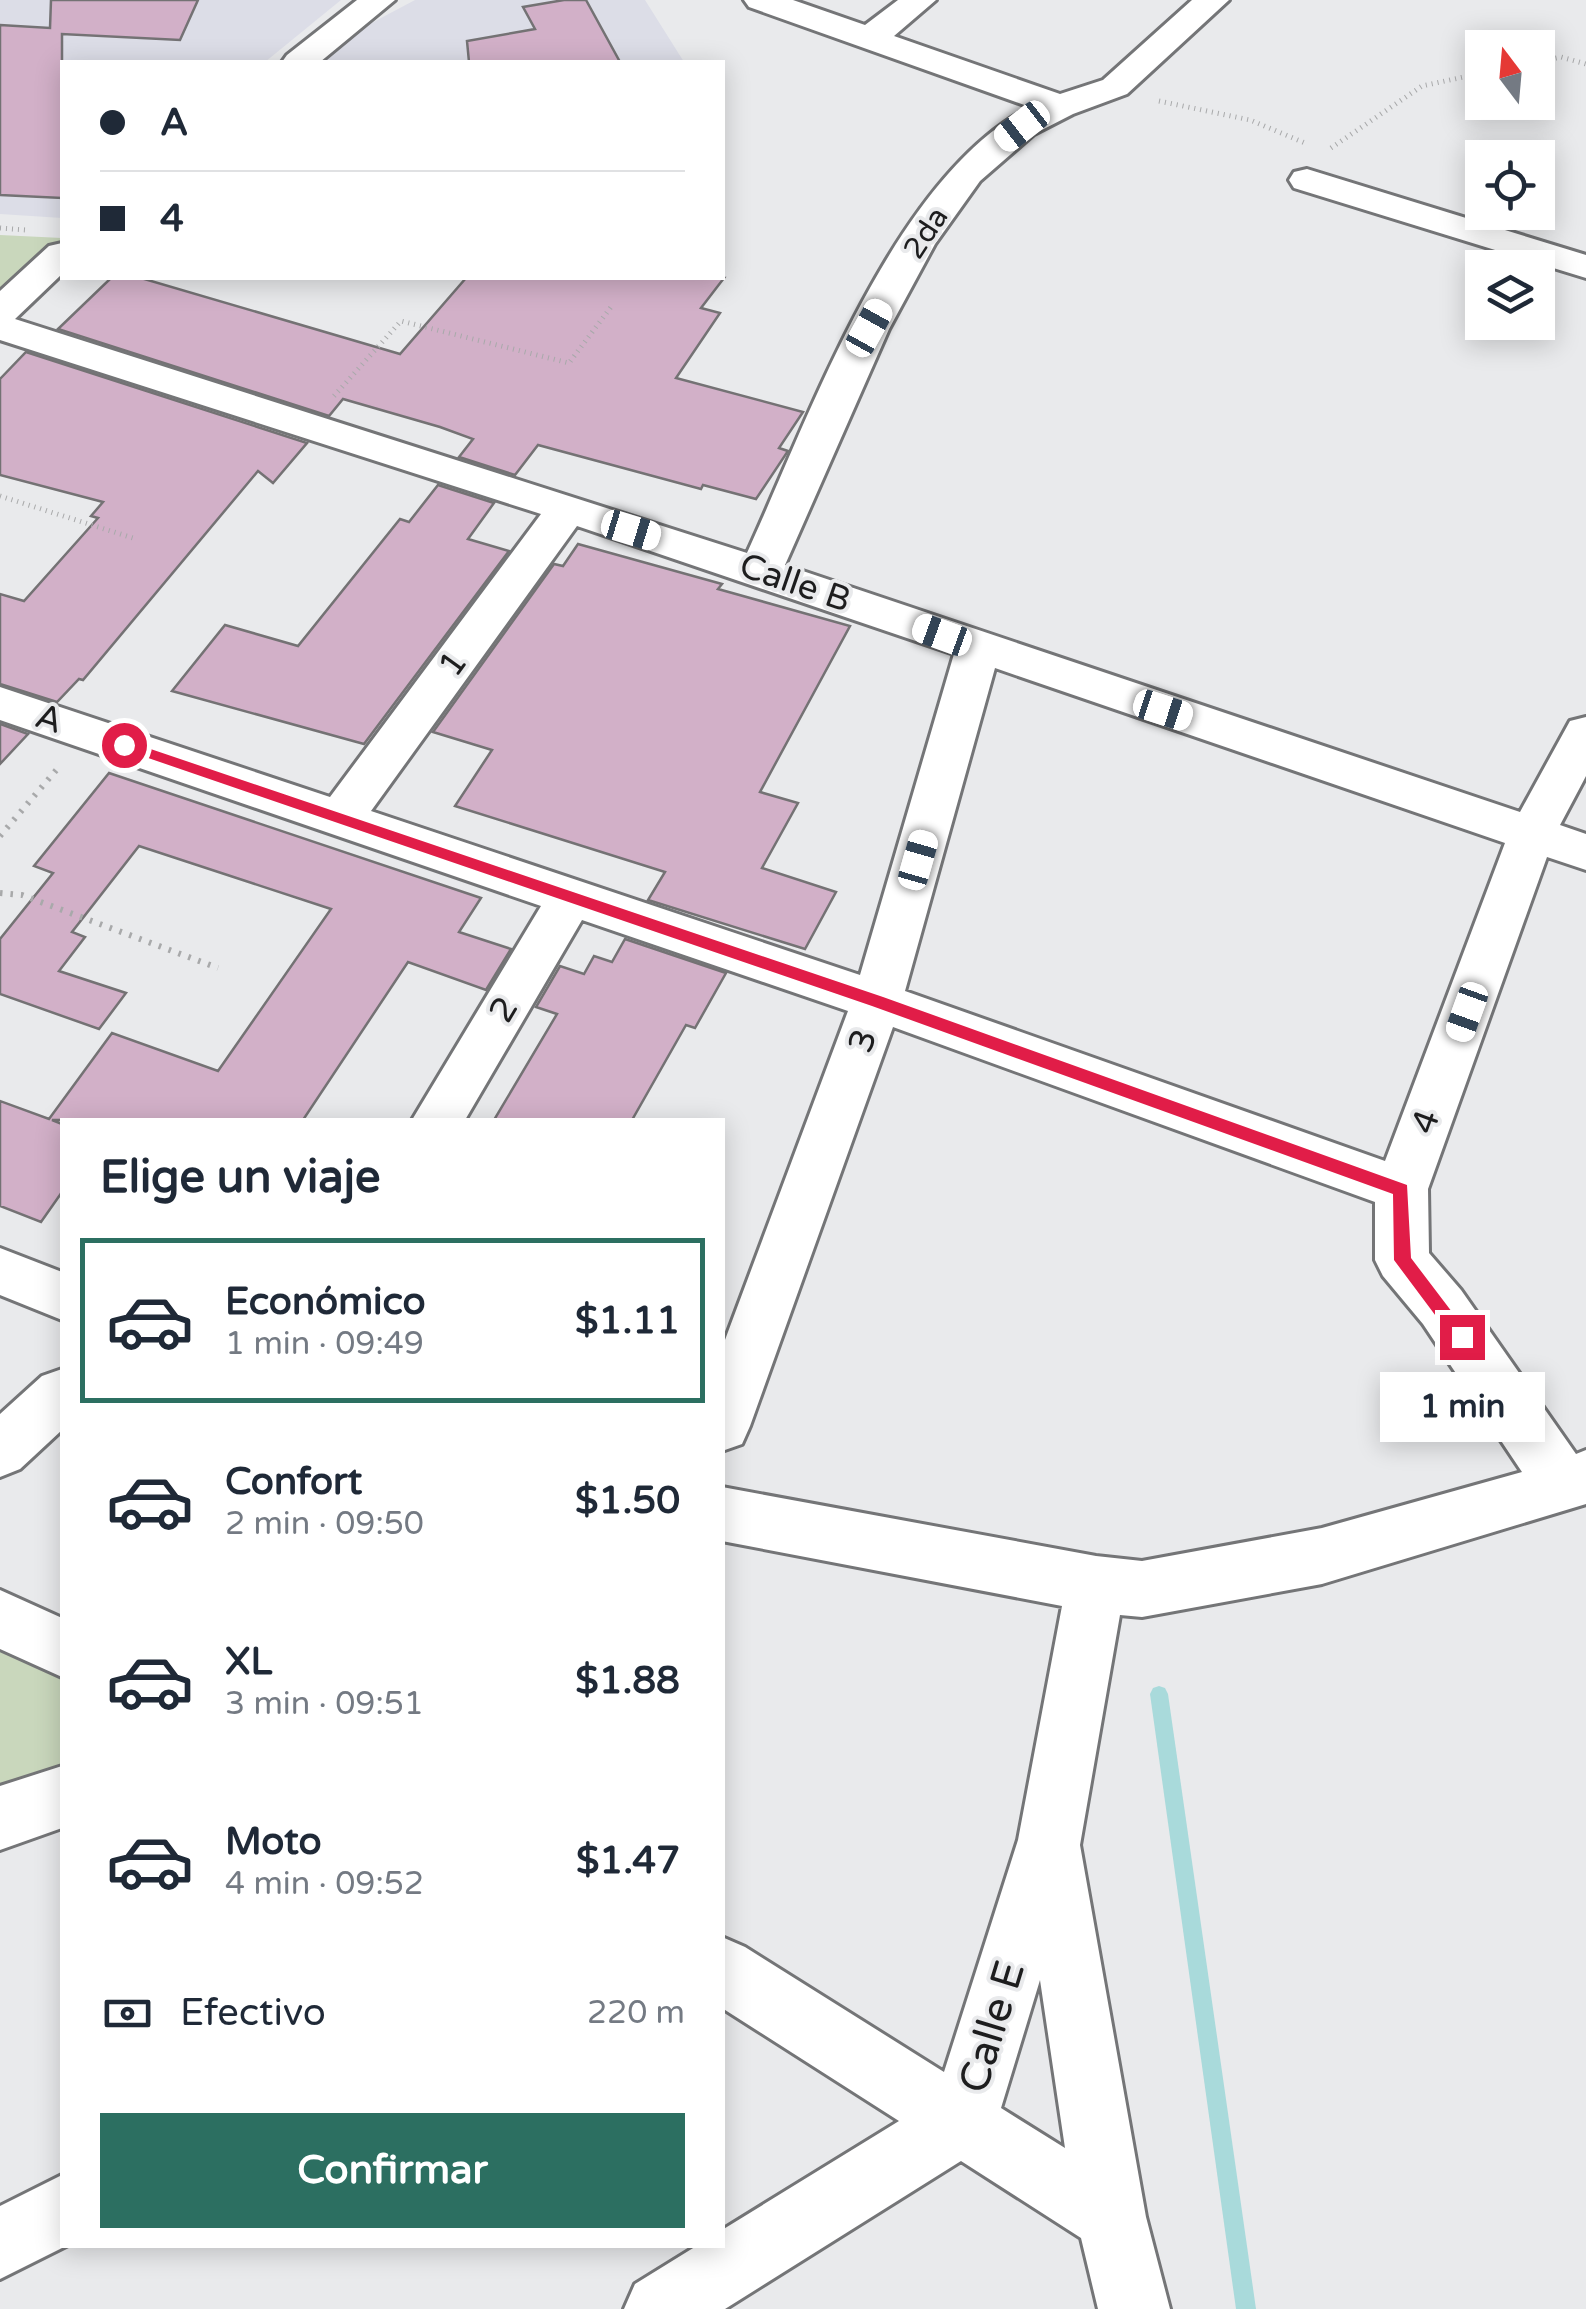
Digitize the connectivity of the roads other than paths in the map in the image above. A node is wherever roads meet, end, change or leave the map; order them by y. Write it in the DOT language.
graph roads {
  1 [pos="378,0"];
  2 [pos="761,0"];
  3 [pos="918,0"];
  4 [pos="1212,0"];
  5 [pos="870,38"];
  6 [pos="303,60"];
  7 [pos="1060,106"];
  8 [pos="1317,166"];
  9 [pos="60,256"];
  10 [pos="1586,267"];
  11 [pos="0,312"];
  12 [pos="0,326"];
  13 [pos="566,510"];
  14 [pos="761,570"];
  15 [pos="978,648"];
  16 [pos="0,703"];
  17 [pos="1586,733"];
  18 [pos="339,818"];
  19 [pos="1532,834"];
  20 [pos="1586,852"];
  21 [pos="570,900"];
  22 [pos="877,1001"];
  23 [pos="439,1118"];
  24 [pos="1402,1190"];
  25 [pos="0,1271"];
  26 [pos="60,1295"];
  27 [pos="60,1396"];
  28 [pos="725,1418"];
  29 [pos="0,1451"];
  30 [pos="1575,1481"];
  31 [pos="725,1515"];
  32 [pos="1096,1584"];
  33 [pos="0,1618"];
  34 [pos="60,1647"];
  35 [pos="60,1798"];
  36 [pos="0,1818"];
  37 [pos="1050,1840"];
  38 [pos="725,1972"];
  39 [pos="963,2121"];
  40 [pos="60,2211"];
  41 [pos="1111,2217"];
  42 [pos="0,2244"];
  43 [pos="660,2309"];
  44 [pos="1134,2309"];
  1 -- 6 [label="street"];
  2 -- 5 [label="street"];
  3 -- 5 [label="street"];
  4 -- 7 [label="street, 2da"];
  5 -- 7 [label="street"];
  7 -- 14 [label="street, 2da"];
  8 -- 10 [label="street"];
  9 -- 11 [label="street"];
  12 -- 13 [label="street, Calle B"];
  13 -- 14 [label="street, Calle B"];
  13 -- 18 [label="street, 1"];
  14 -- 15 [label="street, Calle B"];
  15 -- 19 [label="street, Calle B"];
  15 -- 22 [label="street, 3"];
  16 -- 18 [label="street, A"];
  17 -- 19 [label="street, 4"];
  18 -- 21 [label="street, A"];
  19 -- 20 [label="street, Calle B"];
  19 -- 24 [label="street, 4"];
  21 -- 22 [label="street, A"];
  21 -- 23 [label="street, 2"];
  22 -- 24 [label="street, A"];
  22 -- 28 [label="street, 3"];
  24 -- 30 [label="street, 4"];
  25 -- 26 [label="street"];
  27 -- 29 [label="street"];
  30 -- 32 [label="street"];
  31 -- 32 [label="street"];
  32 -- 37 [label="street, Calle E"];
  33 -- 34 [label="street"];
  35 -- 36 [label="street"];
  37 -- 39 [label="street, Calle E"];
  37 -- 41 [label="street"];
  38 -- 39 [label="street"];
  39 -- 41 [label="street"];
  39 -- 43 [label="street, Calle E"];
  40 -- 42 [label="street"];
  41 -- 44 [label="street"];
}
